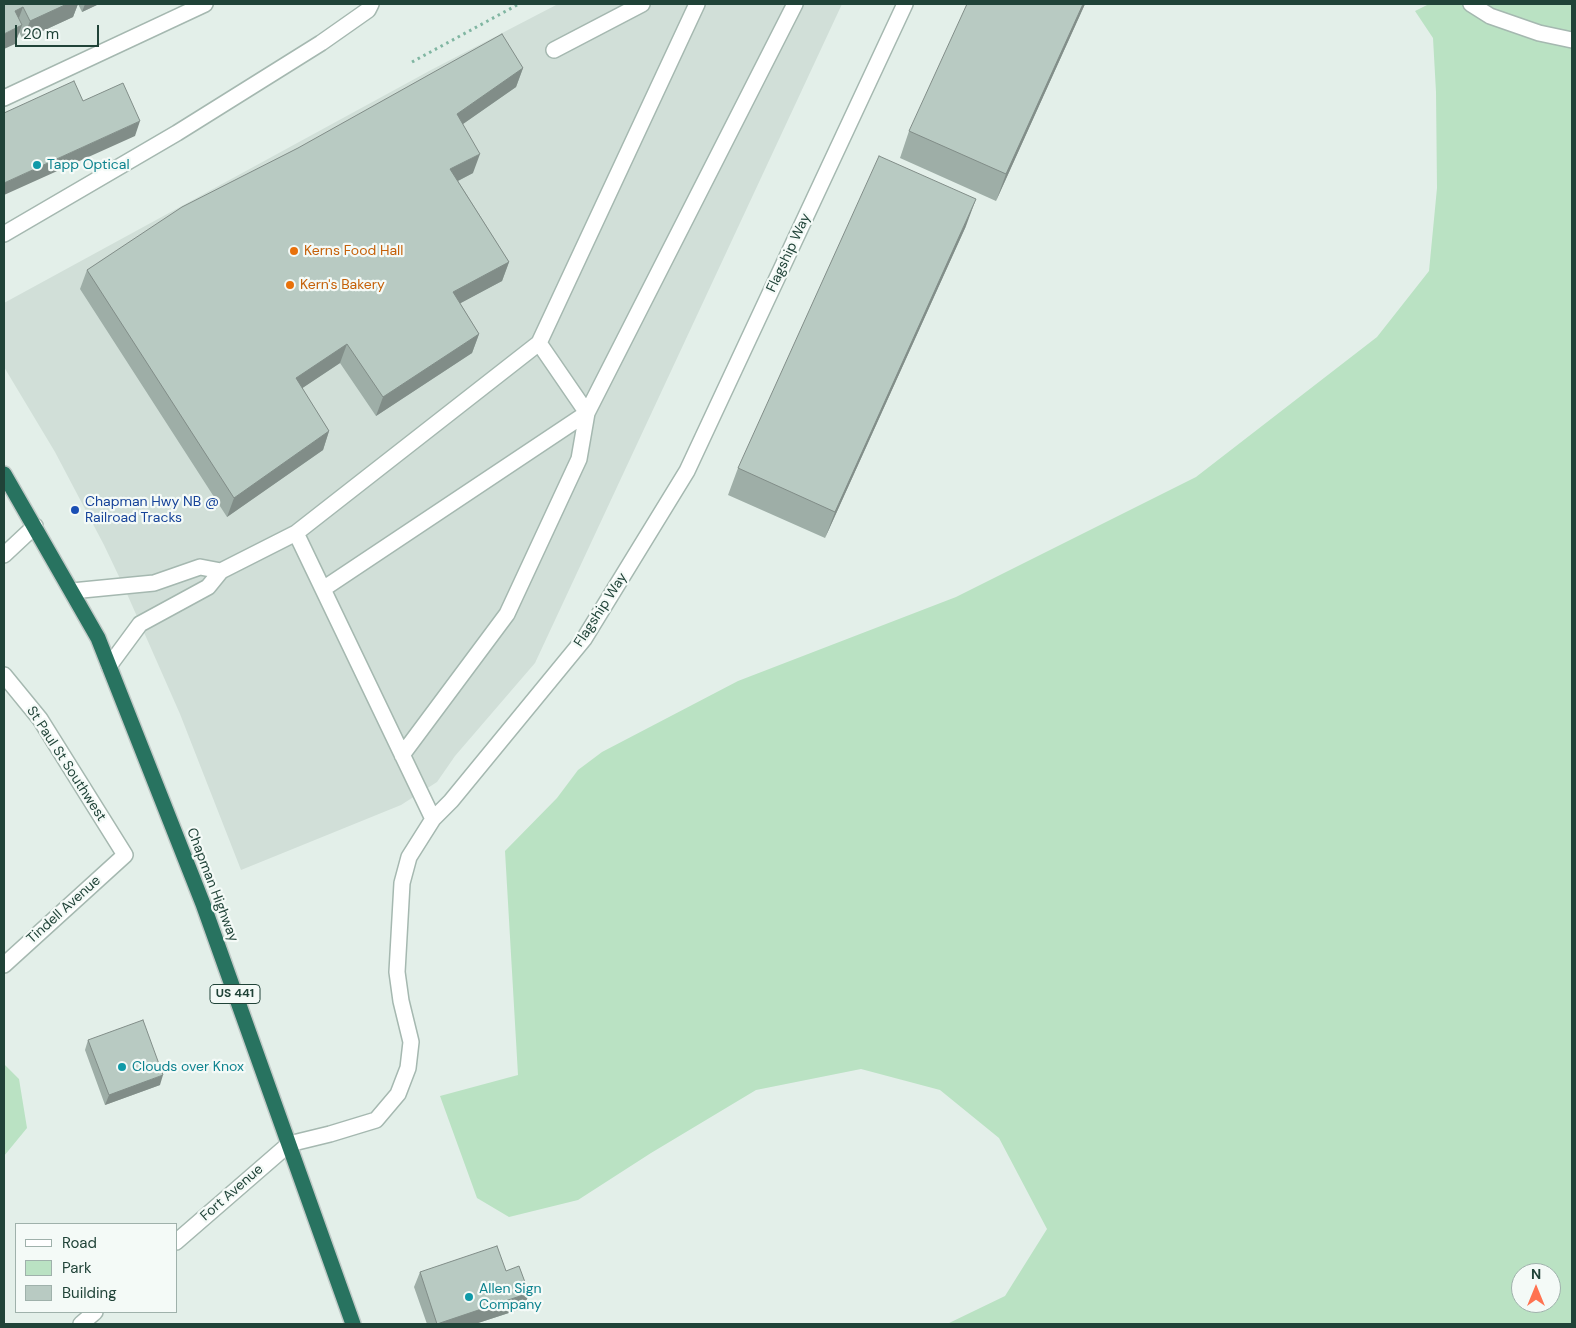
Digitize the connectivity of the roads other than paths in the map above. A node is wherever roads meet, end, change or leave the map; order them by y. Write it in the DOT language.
graph roads {
  1 [pos="206,4"];
  2 [pos="371,4"];
  3 [pos="642,4"];
  4 [pos="698,4"];
  5 [pos="795,4"];
  6 [pos="904,4"];
  7 [pos="1471,4"];
  8 [pos="1572,40"];
  9 [pos="554,50"];
  10 [pos="4,98"];
  11 [pos="4,234"];
  12 [pos="539,343"];
  13 [pos="587,413"];
  14 [pos="4,474"];
  15 [pos="35,526"];
  16 [pos="296,533"];
  17 [pos="4,555"];
  18 [pos="221,571"];
  19 [pos="322,589"];
  20 [pos="72,591"];
  21 [pos="109,666"];
  22 [pos="4,675"];
  23 [pos="402,756"];
  24 [pos="432,819"];
  25 [pos="125,855"];
  26 [pos="4,965"];
  27 [pos="289,1144"];
  28 [pos="178,1240"];
  29 [pos="94,1313"];
  30 [pos="81,1324"];
  31 [pos="353,1324"];
  1 -- 10 [label="street"];
  2 -- 11 [label="street"];
  3 -- 9 [label="street"];
  4 -- 12 [label="street"];
  5 -- 13 [label="street"];
  6 -- 24 [label="street, Flagship Way"];
  7 -- 8 [label="street"];
  12 -- 13 [label="street"];
  12 -- 16 [label="street"];
  13 -- 19 [label="street"];
  13 -- 23 [label="street"];
  14 -- 15 [label="highway, Chapman Highway / US 441"];
  15 -- 17 [label="street"];
  15 -- 20 [label="highway, Chapman Highway / US 441"];
  16 -- 18 [label="street"];
  16 -- 19 [label="street"];
  18 -- 20 [label="street"];
  18 -- 21 [label="street"];
  19 -- 23 [label="street"];
  20 -- 21 [label="highway, Chapman Highway / US 441"];
  21 -- 27 [label="highway, Chapman Highway / US 441"];
  22 -- 25 [label="street, St Paul St Southwest"];
  23 -- 24 [label="street"];
  24 -- 27 [label="street, Flagship Way"];
  25 -- 26 [label="street, Tindell Avenue"];
  27 -- 28 [label="street, Fort Avenue"];
  27 -- 31 [label="highway, Chapman Highway / US 441"];
  29 -- 30 [label="street"];
}
